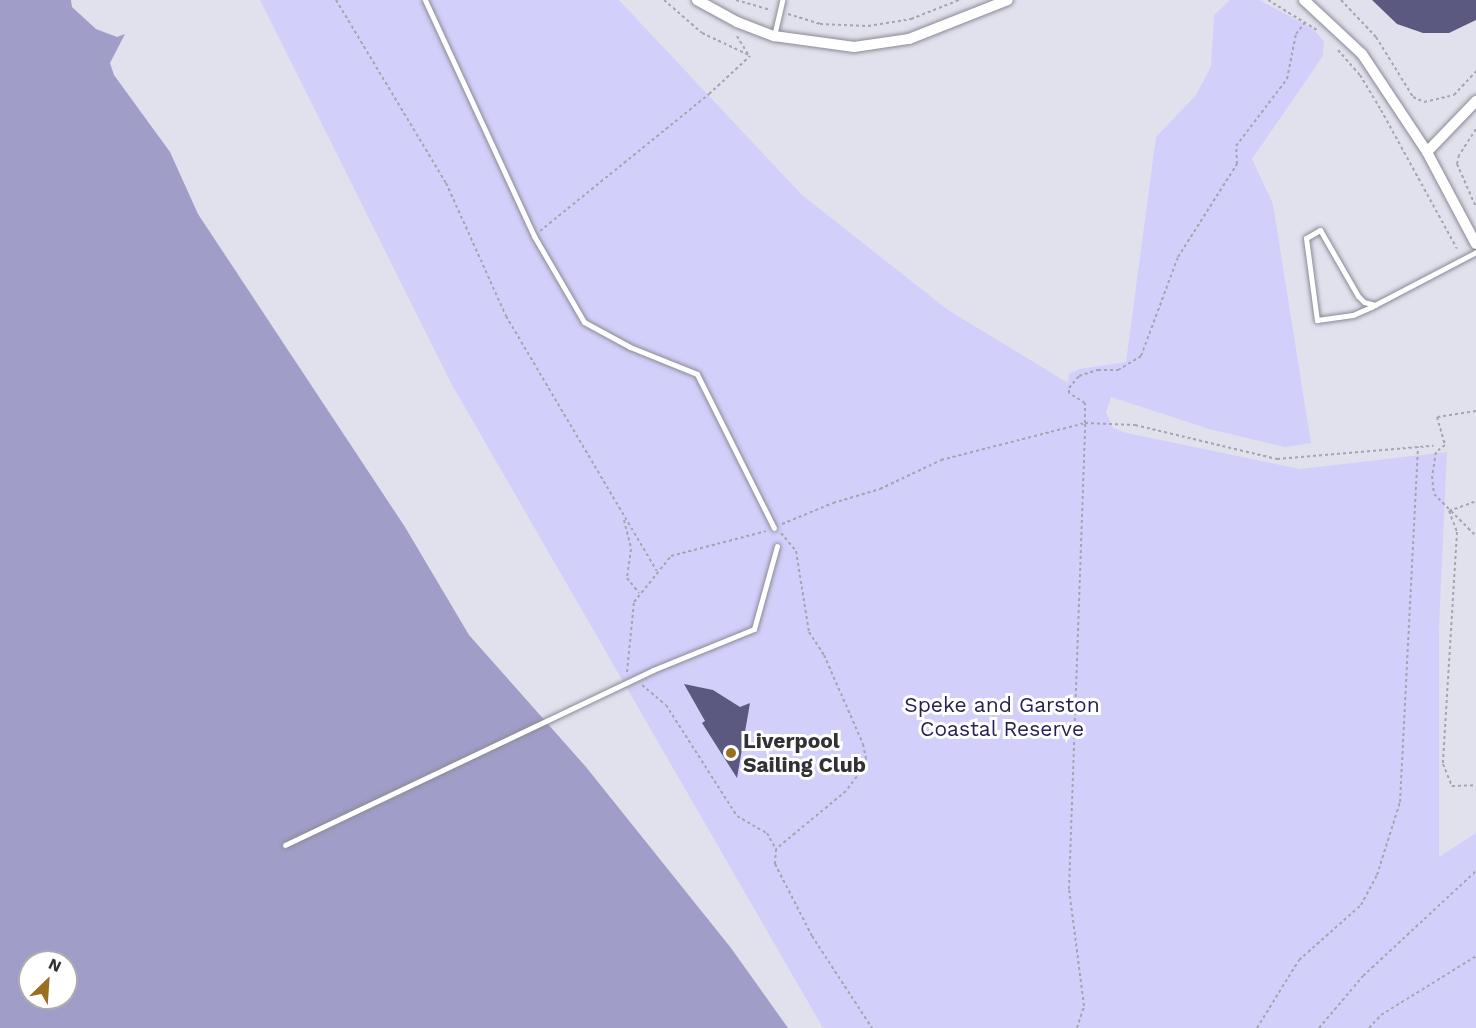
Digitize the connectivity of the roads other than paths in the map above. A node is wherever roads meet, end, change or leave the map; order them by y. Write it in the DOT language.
graph roads {
  1 [pos="425,0"];
  2 [pos="697,0"];
  3 [pos="782,0"];
  4 [pos="1008,0"];
  5 [pos="1308,3"];
  6 [pos="774,36"];
  7 [pos="1476,100"];
  8 [pos="1427,152"];
  9 [pos="1476,244"];
  10 [pos="1476,252"];
  11 [pos="1373,306"];
  12 [pos="774,528"];
  13 [pos="777,546"];
  14 [pos="285,845"];
  1 -- 12 [label="lane"];
  2 -- 6 [label="street"];
  3 -- 6 [label="lane"];
  4 -- 6 [label="street"];
  5 -- 8 [label="street"];
  7 -- 8 [label="street"];
  8 -- 9 [label="street"];
  10 -- 11 [label="lane"];
  11 -- 11 [label="lane"];
  13 -- 14 [label="lane"];
}
